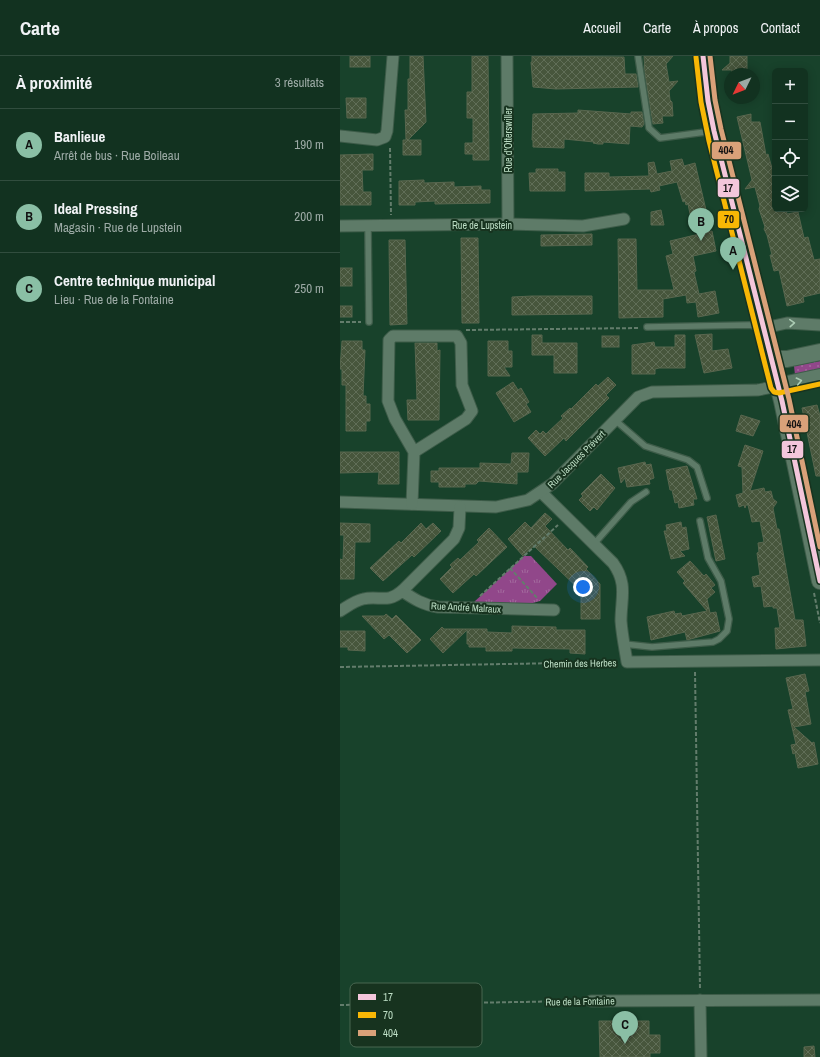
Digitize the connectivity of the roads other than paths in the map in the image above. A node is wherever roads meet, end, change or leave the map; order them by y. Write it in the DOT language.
graph roads {
  1 [pos="393,56"];
  2 [pos="507,56"];
  3 [pos="638,56"];
  4 [pos="703,56"];
  5 [pos="714,130"];
  6 [pos="340,136"];
  7 [pos="624,219"];
  8 [pos="508,224"];
  9 [pos="340,226"];
  10 [pos="368,226"];
  11 [pos="369,322"];
  12 [pos="820,325"];
  13 [pos="647,327"];
  14 [pos="764,328"];
  15 [pos="820,352"];
  16 [pos="772,359"];
  17 [pos="820,377"];
  18 [pos="778,386"];
  19 [pos="615,420"];
  20 [pos="414,452"];
  21 [pos="541,492"];
  22 [pos="646,492"];
  23 [pos="707,498"];
  24 [pos="340,502"];
  25 [pos="412,504"];
  26 [pos="460,507"];
  27 [pos="700,521"];
  28 [pos="594,544"];
  29 [pos="820,581"];
  30 [pos="402,591"];
  31 [pos="551,609"];
  32 [pos="340,611"];
  33 [pos="624,644"];
  34 [pos="820,660"];
  35 [pos="700,1000"];
  36 [pos="820,1000"];
  37 [pos="591,1001"];
  38 [pos="701,1057"];
  1 -- 6 [label="street"];
  2 -- 8 [label="street, Rue d'Otterswiller"];
  3 -- 5 [label="lane"];
  4 -- 5 [label="main road"];
  5 -- 14 [label="main road"];
  7 -- 8 [label="street, Rue de Lupstein"];
  8 -- 10 [label="street, Rue de Lupstein"];
  9 -- 10 [label="street, Rue de Lupstein"];
  10 -- 11 [label="lane"];
  14 -- 12 [label="street, one-way"];
  13 -- 14 [label="lane"];
  14 -- 16 [label="main road"];
  15 -- 16 [label="main road"];
  16 -- 18 [label="main road"];
  18 -- 17 [label="main road, one-way"];
  18 -- 19 [label="street, Rue Jacques Prévert"];
  18 -- 29 [label="main road"];
  19 -- 21 [label="street, Rue Jacques Prévert"];
  19 -- 23 [label="lane"];
  20 -- 20 [label="street"];
  20 -- 25 [label="street"];
  21 -- 26 [label="street, Rue Jacques Prévert"];
  21 -- 28 [label="street"];
  22 -- 28 [label="lane"];
  24 -- 25 [label="street, Rue Jacques Prévert"];
  25 -- 26 [label="street, Rue Jacques Prévert"];
  26 -- 30 [label="street"];
  27 -- 33 [label="lane"];
  28 -- 33 [label="street"];
  30 -- 31 [label="street, Rue André Malraux"];
  30 -- 32 [label="street"];
  33 -- 34 [label="street, Chemin des Herbes"];
  35 -- 36 [label="street, Rue de la Fontaine"];
  35 -- 37 [label="street, Rue de la Fontaine"];
  35 -- 38 [label="street"];
}
